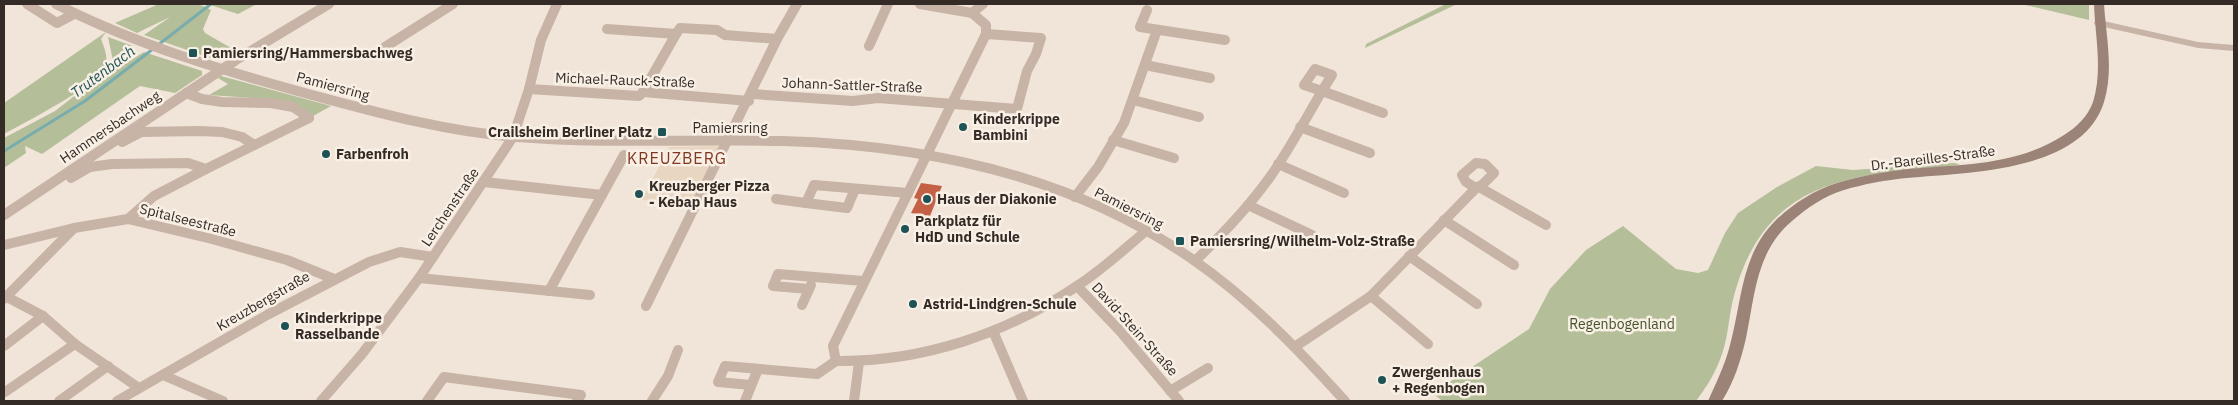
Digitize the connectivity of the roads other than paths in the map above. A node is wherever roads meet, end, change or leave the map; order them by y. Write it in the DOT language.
graph roads {
  1 [pos="27,4"];
  2 [pos="56,4"];
  3 [pos="329,4"];
  4 [pos="453,4"];
  5 [pos="557,4"];
  6 [pos="797,4"];
  7 [pos="888,4"];
  8 [pos="920,4"];
  9 [pos="983,4"];
  10 [pos="2099,4"];
  11 [pos="1147,10"];
  12 [pos="972,13"];
  13 [pos="74,14"];
  14 [pos="56,23"];
  15 [pos="2099,23"];
  16 [pos="67,30"];
  17 [pos="607,30"];
  18 [pos="1157,30"];
  19 [pos="676,34"];
  20 [pos="986,34"];
  21 [pos="777,39"];
  22 [pos="1225,40"];
  23 [pos="870,46"];
  24 [pos="385,47"];
  25 [pos="2234,48"];
  26 [pos="1145,65"];
  27 [pos="221,70"];
  28 [pos="1210,78"];
  29 [pos="529,89"];
  30 [pos="643,92"];
  31 [pos="1322,92"];
  32 [pos="186,93"];
  33 [pos="750,97"];
  34 [pos="1133,100"];
  35 [pos="951,103"];
  36 [pos="1383,112"];
  37 [pos="1199,117"];
  38 [pos="1300,128"];
  39 [pos="513,137"];
  40 [pos="1114,140"];
  41 [pos="728,142"];
  42 [pos="254,146"];
  43 [pos="104,147"];
  44 [pos="1370,153"];
  45 [pos="927,154"];
  46 [pos="624,155"];
  47 [pos="1174,158"];
  48 [pos="1278,164"];
  49 [pos="206,169"];
  50 [pos="484,182"];
  51 [pos="50,184"];
  52 [pos="855,189"];
  53 [pos="1344,192"];
  54 [pos="908,193"];
  55 [pos="602,195"];
  56 [pos="1076,197"];
  57 [pos="776,199"];
  58 [pos="806,203"];
  59 [pos="1248,205"];
  60 [pos="4,215"];
  61 [pos="128,219"];
  62 [pos="1444,220"];
  63 [pos="1546,225"];
  64 [pos="74,228"];
  65 [pos="1146,231"];
  66 [pos="1312,235"];
  67 [pos="4,245"];
  68 [pos="433,256"];
  69 [pos="1409,256"];
  70 [pos="1196,260"];
  71 [pos="1514,265"];
  72 [pos="814,277"];
  73 [pos="419,278"];
  74 [pos="334,279"];
  75 [pos="863,281"];
  76 [pos="1077,286"];
  77 [pos="809,289"];
  78 [pos="548,291"];
  79 [pos="590,295"];
  80 [pos="1371,296"];
  81 [pos="5,298"];
  82 [pos="1478,304"];
  83 [pos="802,305"];
  84 [pos="646,306"];
  85 [pos="43,316"];
  86 [pos="993,331"];
  87 [pos="76,344"];
  88 [pos="1428,344"];
  89 [pos="4,346"];
  90 [pos="1296,346"];
  91 [pos="678,350"];
  92 [pos="836,360"];
  93 [pos="859,362"];
  94 [pos="108,366"];
  95 [pos="1208,368"];
  96 [pos="758,369"];
  97 [pos="164,375"];
  98 [pos="751,385"];
  99 [pos="139,388"];
  100 [pos="1170,391"];
  101 [pos="5,392"];
  102 [pos="59,401"];
  103 [pos="117,401"];
  104 [pos="223,401"];
  105 [pos="321,401"];
  106 [pos="427,401"];
  107 [pos="577,401"];
  108 [pos="652,401"];
  109 [pos="745,401"];
  110 [pos="854,401"];
  111 [pos="1023,401"];
  112 [pos="1179,401"];
  113 [pos="1346,401"];
  114 [pos="1715,401"];
  1 -- 14 [label="street"];
  2 -- 13 [label="street, Pamiersring"];
  3 -- 27 [label="street, Hammersbachweg"];
  4 -- 24 [label="street"];
  5 -- 29 [label="street, Lerchenstraße"];
  6 -- 21 [label="street"];
  7 -- 23 [label="street"];
  8 -- 12 [label="street"];
  9 -- 12 [label="street"];
  10 -- 15 [label="main road, Dr.-Bareilles-Straße"];
  11 -- 18 [label="street"];
  12 -- 20 [label="street"];
  13 -- 14 [label="street"];
  13 -- 27 [label="street, Pamiersring"];
  14 -- 16 [label="street"];
  15 -- 25 [label="street"];
  15 -- 114 [label="main road, Dr.-Bareilles-Straße"];
  17 -- 19 [label="street"];
  18 -- 22 [label="street"];
  18 -- 26 [label="street"];
  19 -- 21 [label="street"];
  19 -- 30 [label="street"];
  20 -- 35 [label="street"];
  20 -- 35 [label="street, Johann-Sattler-Straße"];
  21 -- 33 [label="street"];
  26 -- 28 [label="street"];
  26 -- 34 [label="street"];
  27 -- 32 [label="street, Hammersbachweg"];
  27 -- 39 [label="street, Pamiersring"];
  29 -- 30 [label="street, Michael-Rauck-Straße"];
  29 -- 39 [label="street, Lerchenstraße"];
  30 -- 33 [label="street, Michael-Rauck-Straße"];
  31 -- 31 [label="street"];
  31 -- 36 [label="street"];
  31 -- 38 [label="street"];
  32 -- 42 [label="street"];
  32 -- 43 [label="street, Hammersbachweg"];
  33 -- 35 [label="street, Johann-Sattler-Straße"];
  33 -- 41 [label="street"];
  34 -- 37 [label="street"];
  34 -- 40 [label="street"];
  35 -- 45 [label="street"];
  38 -- 44 [label="street"];
  38 -- 48 [label="street"];
  39 -- 41 [label="street, Pamiersring"];
  39 -- 50 [label="street, Lerchenstraße"];
  40 -- 47 [label="street"];
  40 -- 56 [label="street"];
  41 -- 45 [label="street, Pamiersring"];
  41 -- 84 [label="street"];
  42 -- 43 [label="street"];
  42 -- 49 [label="street"];
  43 -- 51 [label="street, Hammersbachweg"];
  45 -- 54 [label="street"];
  45 -- 56 [label="street, Pamiersring"];
  46 -- 55 [label="street"];
  48 -- 53 [label="street"];
  48 -- 59 [label="street"];
  49 -- 51 [label="street, Hammersbachweg"];
  49 -- 61 [label="street"];
  50 -- 55 [label="street"];
  50 -- 68 [label="street, Lerchenstraße"];
  51 -- 60 [label="street, Hammersbachweg"];
  52 -- 54 [label="street"];
  52 -- 58 [label="street"];
  52 -- 58 [label="street"];
  54 -- 75 [label="street"];
  55 -- 78 [label="street"];
  56 -- 65 [label="street, Pamiersring"];
  57 -- 58 [label="street"];
  59 -- 66 [label="street"];
  59 -- 70 [label="street"];
  61 -- 64 [label="street, Spitalseestraße"];
  61 -- 74 [label="street, Spitalseestraße"];
  62 -- 63 [label="street"];
  62 -- 69 [label="street"];
  62 -- 71 [label="street"];
  64 -- 67 [label="street, Spitalseestraße"];
  64 -- 81 [label="street"];
  65 -- 70 [label="street, Pamiersring"];
  65 -- 76 [label="street"];
  68 -- 73 [label="street, Lerchenstraße"];
  68 -- 74 [label="street, Kreuzbergstraße"];
  69 -- 80 [label="street"];
  69 -- 82 [label="street"];
  70 -- 90 [label="street, Pamiersring"];
  72 -- 75 [label="street"];
  72 -- 77 [label="street"];
  72 -- 77 [label="street"];
  73 -- 78 [label="street"];
  73 -- 105 [label="street, Lerchenstraße"];
  74 -- 97 [label="street, Kreuzbergstraße"];
  75 -- 92 [label="street"];
  76 -- 86 [label="street"];
  76 -- 100 [label="street, David-Stein-Straße"];
  77 -- 83 [label="street"];
  78 -- 79 [label="street"];
  80 -- 88 [label="street"];
  80 -- 90 [label="street"];
  81 -- 85 [label="street"];
  85 -- 87 [label="street"];
  85 -- 89 [label="street"];
  86 -- 93 [label="street"];
  86 -- 111 [label="street"];
  87 -- 94 [label="street"];
  87 -- 101 [label="street"];
  90 -- 113 [label="street, Pamiersring"];
  91 -- 108 [label="street"];
  92 -- 93 [label="street"];
  92 -- 96 [label="street"];
  93 -- 110 [label="street"];
  94 -- 99 [label="street"];
  94 -- 102 [label="street"];
  95 -- 100 [label="street, David-Stein-Straße"];
  96 -- 98 [label="street"];
  96 -- 98 [label="street"];
  97 -- 99 [label="street, Kreuzbergstraße"];
  97 -- 104 [label="street"];
  98 -- 109 [label="street"];
  99 -- 103 [label="street, Kreuzbergstraße"];
  100 -- 112 [label="street, David-Stein-Straße"];
  106 -- 107 [label="street"];
}
